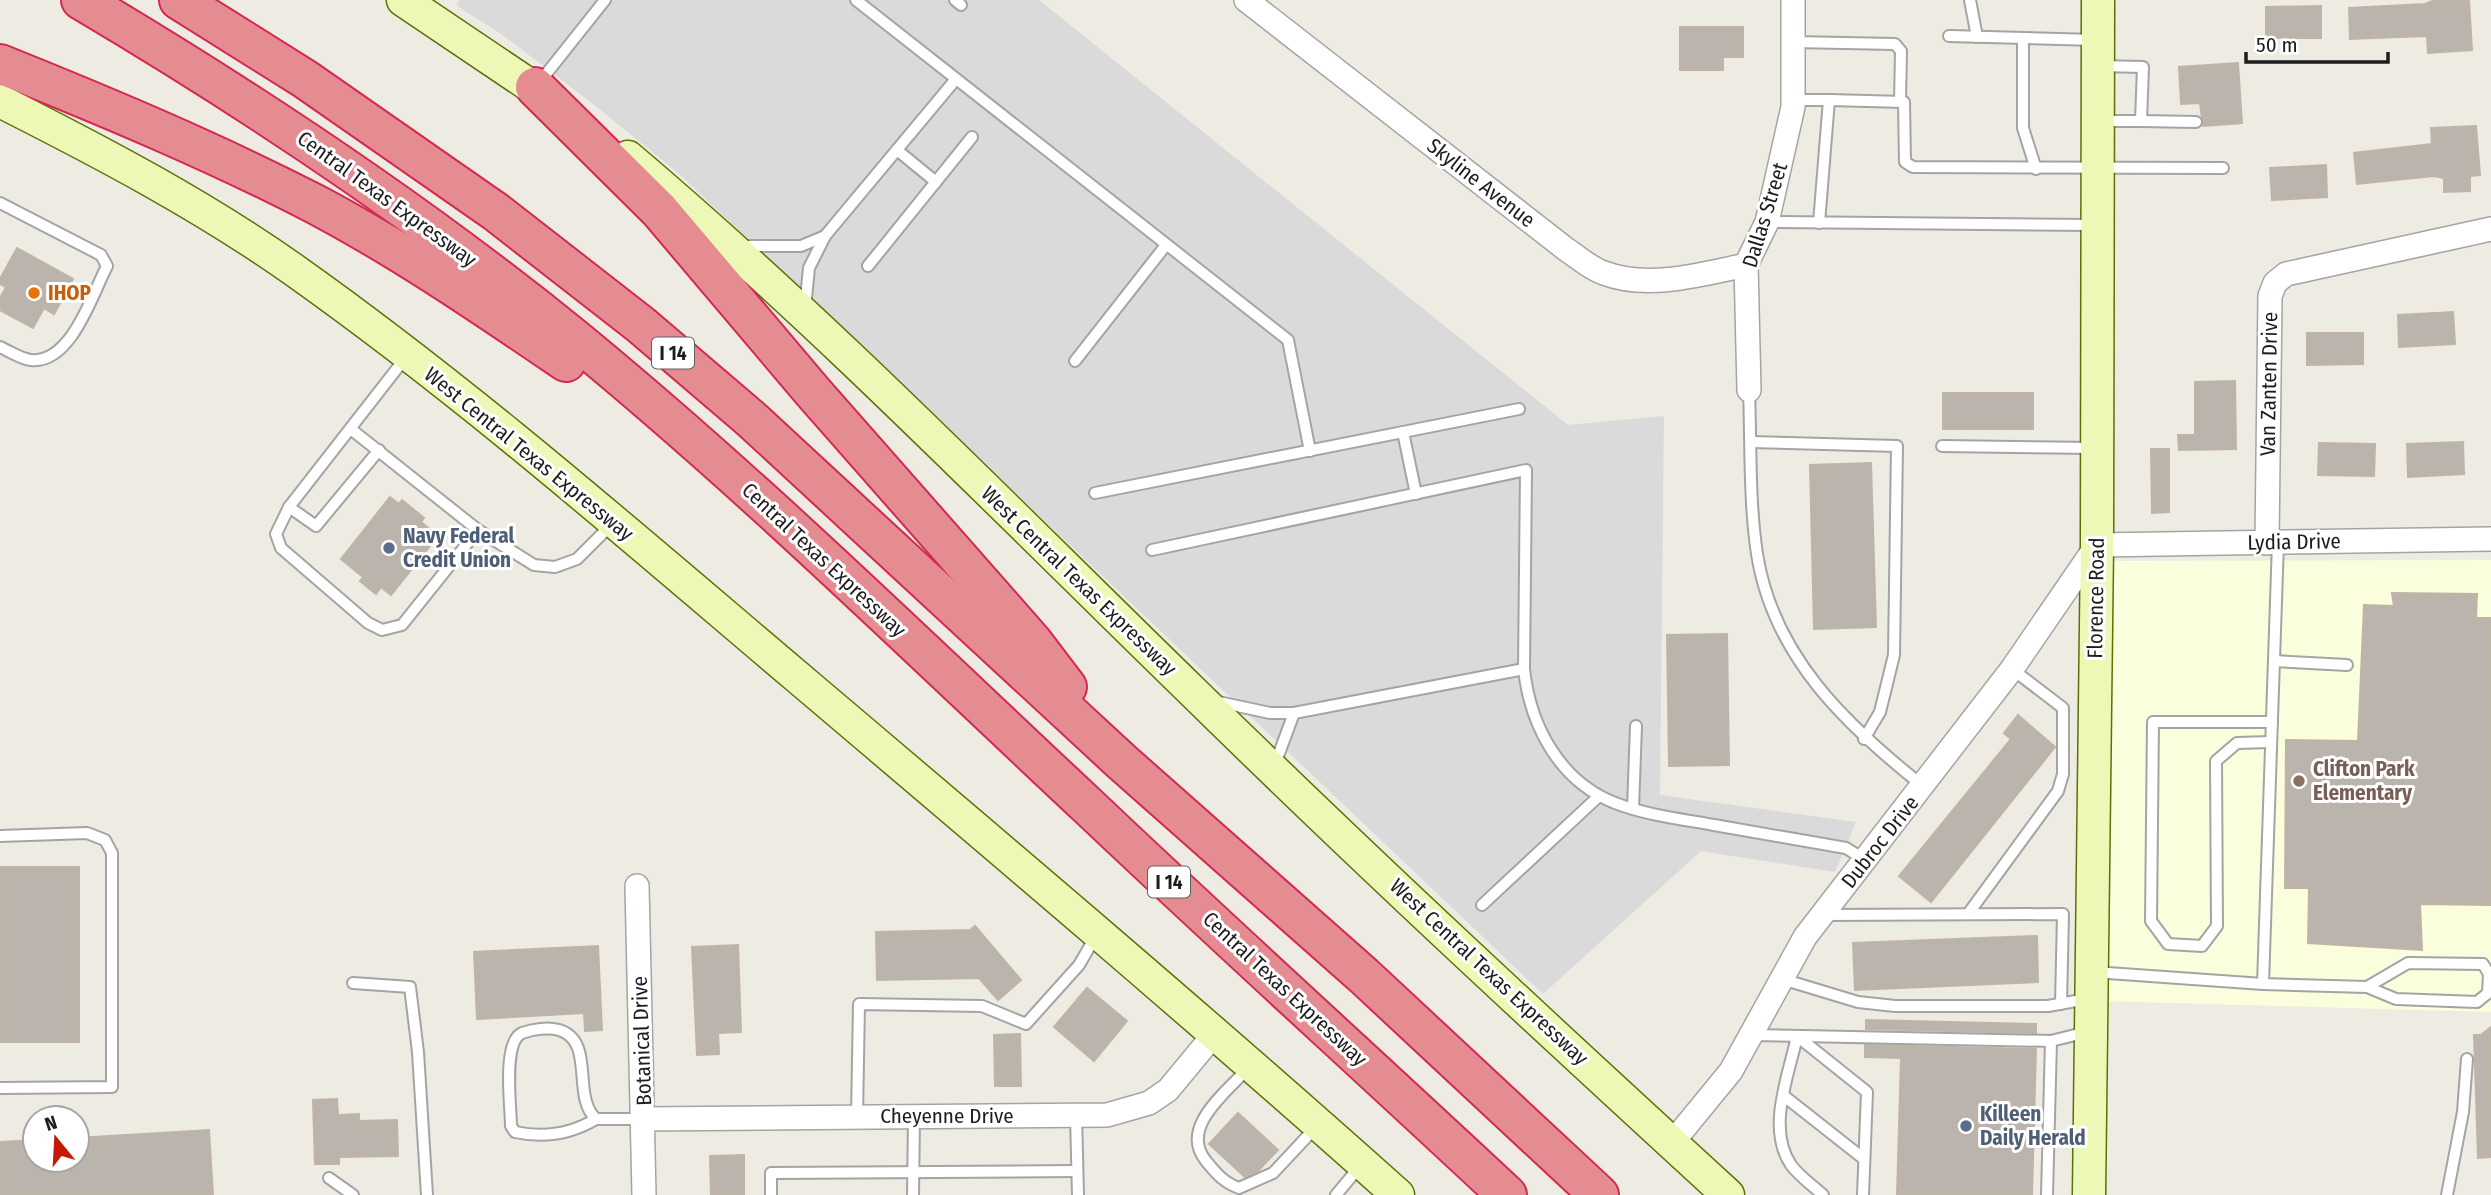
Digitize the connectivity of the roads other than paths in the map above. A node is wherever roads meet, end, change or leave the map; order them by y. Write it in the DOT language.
graph roads {
  1 [pos="81,0"];
  2 [pos="179,0"];
  3 [pos="404,0"];
  4 [pos="605,0"];
  5 [pos="856,0"];
  6 [pos="1246,0"];
  7 [pos="1793,0"];
  8 [pos="1970,0"];
  9 [pos="2098,0"];
  10 [pos="1949,36"];
  11 [pos="1978,37"];
  12 [pos="2023,38"];
  13 [pos="1793,42"];
  14 [pos="2098,53"];
  15 [pos="0,64"];
  16 [pos="956,79"];
  17 [pos="535,87"];
  18 [pos="1793,100"];
  19 [pos="1829,100"];
  20 [pos="0,101"];
  21 [pos="1900,101"];
  22 [pos="2098,121"];
  23 [pos="2141,121"];
  24 [pos="2196,122"];
  25 [pos="972,137"];
  26 [pos="897,150"];
  27 [pos="2223,168"];
  28 [pos="2036,169"];
  29 [pos="2098,170"];
  30 [pos="936,181"];
  31 [pos="0,203"];
  32 [pos="1767,222"];
  33 [pos="1819,223"];
  34 [pos="2098,225"];
  35 [pos="2491,229"];
  36 [pos="825,236"];
  37 [pos="729,243"];
  38 [pos="1166,245"];
  39 [pos="1746,265"];
  40 [pos="868,266"];
  41 [pos="805,314"];
  42 [pos="0,347"];
  43 [pos="408,355"];
  44 [pos="1075,361"];
  45 [pos="1749,390"];
  46 [pos="657,408"];
  47 [pos="1519,410"];
  48 [pos="352,430"];
  49 [pos="1404,432"];
  50 [pos="1751,442"];
  51 [pos="1942,446"];
  52 [pos="2097,448"];
  53 [pos="379,450"];
  54 [pos="1310,451"];
  55 [pos="1095,493"];
  56 [pos="1416,494"];
  57 [pos="289,507"];
  58 [pos="614,522"];
  59 [pos="478,530"];
  60 [pos="2491,539"];
  61 [pos="2273,542"];
  62 [pos="2097,545"];
  63 [pos="1152,550"];
  64 [pos="2274,661"];
  65 [pos="2347,665"];
  66 [pos="1524,669"];
  67 [pos="2012,669"];
  68 [pos="1198,698"];
  69 [pos="1293,713"];
  70 [pos="2272,722"];
  71 [pos="1636,726"];
  72 [pos="1864,739"];
  73 [pos="2271,742"];
  74 [pos="1122,762"];
  75 [pos="1273,769"];
  76 [pos="1923,786"];
  77 [pos="1599,796"];
  78 [pos="1633,809"];
  79 [pos="0,836"];
  80 [pos="1866,860"];
  81 [pos="637,886"];
  82 [pos="1482,905"];
  83 [pos="1968,914"];
  84 [pos="1822,915"];
  85 [pos="1098,932"];
  86 [pos="1782,979"];
  87 [pos="353,983"];
  88 [pos="2263,984"];
  89 [pos="2367,987"];
  90 [pos="2081,991"];
  91 [pos="2090,1031"];
  92 [pos="1216,1032"];
  93 [pos="1751,1035"];
  94 [pos="1797,1035"];
  95 [pos="2051,1041"];
  96 [pos="2467,1059"];
  97 [pos="1252,1064"];
  98 [pos="0,1087"];
  99 [pos="1784,1096"];
  100 [pos="1076,1115"];
  101 [pos="914,1116"];
  102 [pos="858,1117"];
  103 [pos="596,1119"];
  104 [pos="644,1119"];
  105 [pos="1319,1124"];
  106 [pos="1672,1143"];
  107 [pos="1864,1159"];
  108 [pos="1363,1163"];
  109 [pos="1077,1171"];
  110 [pos="914,1172"];
  111 [pos="329,1178"];
  112 [pos="353,1195"];
  113 [pos="428,1195"];
  114 [pos="645,1195"];
  115 [pos="771,1195"];
  116 [pos="913,1195"];
  117 [pos="1078,1195"];
  118 [pos="1336,1195"];
  119 [pos="1398,1195"];
  120 [pos="1507,1195"];
  121 [pos="1599,1195"];
  122 [pos="1728,1195"];
  123 [pos="1823,1195"];
  124 [pos="1863,1195"];
  125 [pos="2047,1195"];
  126 [pos="2089,1195"];
  127 [pos="2446,1195"];
  1 -- 46 [label="highway, Central Texas Expressway / I 14"];
  2 -- 74 [label="highway, I 14"];
  3 -- 17 [label="main road, West Central Texas Expressway"];
  4 -- 17 [label="lane"];
  5 -- 16 [label="lane"];
  6 -- 39 [label="street, Skyline Avenue"];
  7 -- 13 [label="street, Dallas Street"];
  8 -- 11 [label="lane"];
  9 -- 14 [label="main road, Florence Road"];
  10 -- 11 [label="lane"];
  11 -- 12 [label="lane"];
  12 -- 14 [label="lane"];
  12 -- 28 [label="lane"];
  13 -- 18 [label="street, Dallas Street"];
  13 -- 21 [label="lane"];
  14 -- 22 [label="main road, Florence Road"];
  14 -- 23 [label="lane"];
  15 -- 46 [label="highway"];
  16 -- 26 [label="lane"];
  16 -- 38 [label="lane"];
  17 -- 37 [label="main road, West Central Texas Expressway"];
  17 -- 74 [label="highway"];
  18 -- 19 [label="lane"];
  18 -- 32 [label="street, Dallas Street"];
  19 -- 21 [label="lane"];
  19 -- 33 [label="lane"];
  20 -- 43 [label="main road, West Central Texas Expressway"];
  21 -- 28 [label="lane"];
  22 -- 23 [label="lane"];
  22 -- 29 [label="main road, Florence Road"];
  23 -- 24 [label="lane"];
  25 -- 30 [label="lane"];
  26 -- 30 [label="lane"];
  26 -- 36 [label="lane"];
  27 -- 29 [label="lane"];
  28 -- 29 [label="lane"];
  29 -- 34 [label="main road, Florence Road"];
  30 -- 40 [label="lane"];
  31 -- 42 [label="lane"];
  32 -- 33 [label="lane"];
  32 -- 39 [label="street, Dallas Street"];
  33 -- 34 [label="lane"];
  34 -- 52 [label="main road, Florence Road"];
  35 -- 61 [label="street, Van Zanten Drive"];
  36 -- 37 [label="lane"];
  36 -- 41 [label="lane"];
  37 -- 41 [label="main road, West Central Texas Expressway"];
  38 -- 44 [label="lane"];
  38 -- 54 [label="lane"];
  39 -- 45 [label="street, Dallas Street"];
  41 -- 68 [label="main road, West Central Texas Expressway"];
  43 -- 48 [label="lane"];
  43 -- 58 [label="main road, West Central Texas Expressway"];
  45 -- 50 [label="lane"];
  46 -- 120 [label="highway, Central Texas Expressway / I 14"];
  47 -- 49 [label="lane"];
  48 -- 53 [label="lane"];
  48 -- 57 [label="lane"];
  49 -- 54 [label="lane"];
  49 -- 56 [label="lane"];
  50 -- 72 [label="lane"];
  50 -- 72 [label="lane"];
  51 -- 52 [label="lane"];
  52 -- 62 [label="main road, Florence Road"];
  53 -- 57 [label="lane"];
  53 -- 59 [label="lane"];
  54 -- 55 [label="lane"];
  56 -- 63 [label="lane"];
  56 -- 66 [label="lane"];
  57 -- 59 [label="lane"];
  58 -- 59 [label="lane"];
  58 -- 85 [label="main road, West Central Texas Expressway"];
  60 -- 61 [label="street, Lydia Drive"];
  61 -- 62 [label="street, Lydia Drive"];
  61 -- 64 [label="lane"];
  62 -- 67 [label="street, Dubroc Drive"];
  62 -- 90 [label="main road, Florence Road"];
  64 -- 65 [label="lane"];
  64 -- 70 [label="lane"];
  66 -- 69 [label="lane"];
  66 -- 77 [label="lane"];
  67 -- 76 [label="street, Dubroc Drive"];
  67 -- 83 [label="lane"];
  68 -- 69 [label="lane"];
  68 -- 75 [label="main road, West Central Texas Expressway"];
  69 -- 75 [label="lane"];
  70 -- 73 [label="lane"];
  70 -- 73 [label="lane"];
  71 -- 78 [label="lane"];
  72 -- 76 [label="lane"];
  73 -- 88 [label="lane"];
  74 -- 121 [label="highway, I 14"];
  75 -- 106 [label="main road, West Central Texas Expressway"];
  76 -- 80 [label="street, Dubroc Drive"];
  77 -- 78 [label="lane"];
  77 -- 82 [label="lane"];
  78 -- 80 [label="lane"];
  79 -- 98 [label="lane"];
  80 -- 84 [label="street, Dubroc Drive"];
  81 -- 104 [label="street, Botanical Drive"];
  83 -- 84 [label="lane"];
  83 -- 90 [label="lane"];
  84 -- 86 [label="street, Dubroc Drive"];
  85 -- 92 [label="main road, West Central Texas Expressway"];
  85 -- 102 [label="lane"];
  86 -- 90 [label="lane"];
  86 -- 93 [label="street, Dubroc Drive"];
  87 -- 113 [label="lane"];
  88 -- 89 [label="lane"];
  88 -- 90 [label="lane"];
  89 -- 89 [label="lane"];
  90 -- 91 [label="main road, Florence Road"];
  91 -- 95 [label="lane"];
  91 -- 126 [label="main road, Florence Road"];
  92 -- 97 [label="main road, West Central Texas Expressway"];
  92 -- 100 [label="street, Cheyenne Drive"];
  93 -- 94 [label="lane"];
  93 -- 106 [label="street, Dubroc Drive"];
  94 -- 95 [label="lane"];
  94 -- 99 [label="lane"];
  94 -- 107 [label="lane"];
  95 -- 125 [label="lane"];
  96 -- 127 [label="lane"];
  97 -- 105 [label="main road, West Central Texas Expressway"];
  97 -- 105 [label="lane"];
  99 -- 107 [label="lane"];
  99 -- 123 [label="lane"];
  100 -- 101 [label="street, Cheyenne Drive"];
  100 -- 109 [label="lane"];
  101 -- 102 [label="street, Cheyenne Drive"];
  101 -- 110 [label="lane"];
  102 -- 104 [label="street, Cheyenne Drive"];
  103 -- 103 [label="lane"];
  103 -- 104 [label="lane"];
  104 -- 114 [label="street, Botanical Drive"];
  105 -- 108 [label="main road, West Central Texas Expressway"];
  106 -- 122 [label="main road, West Central Texas Expressway"];
  107 -- 124 [label="lane"];
  108 -- 118 [label="lane"];
  108 -- 119 [label="main road, West Central Texas Expressway"];
  109 -- 110 [label="lane"];
  109 -- 117 [label="lane"];
  110 -- 115 [label="lane"];
  110 -- 116 [label="lane"];
  111 -- 112 [label="lane"];
}
